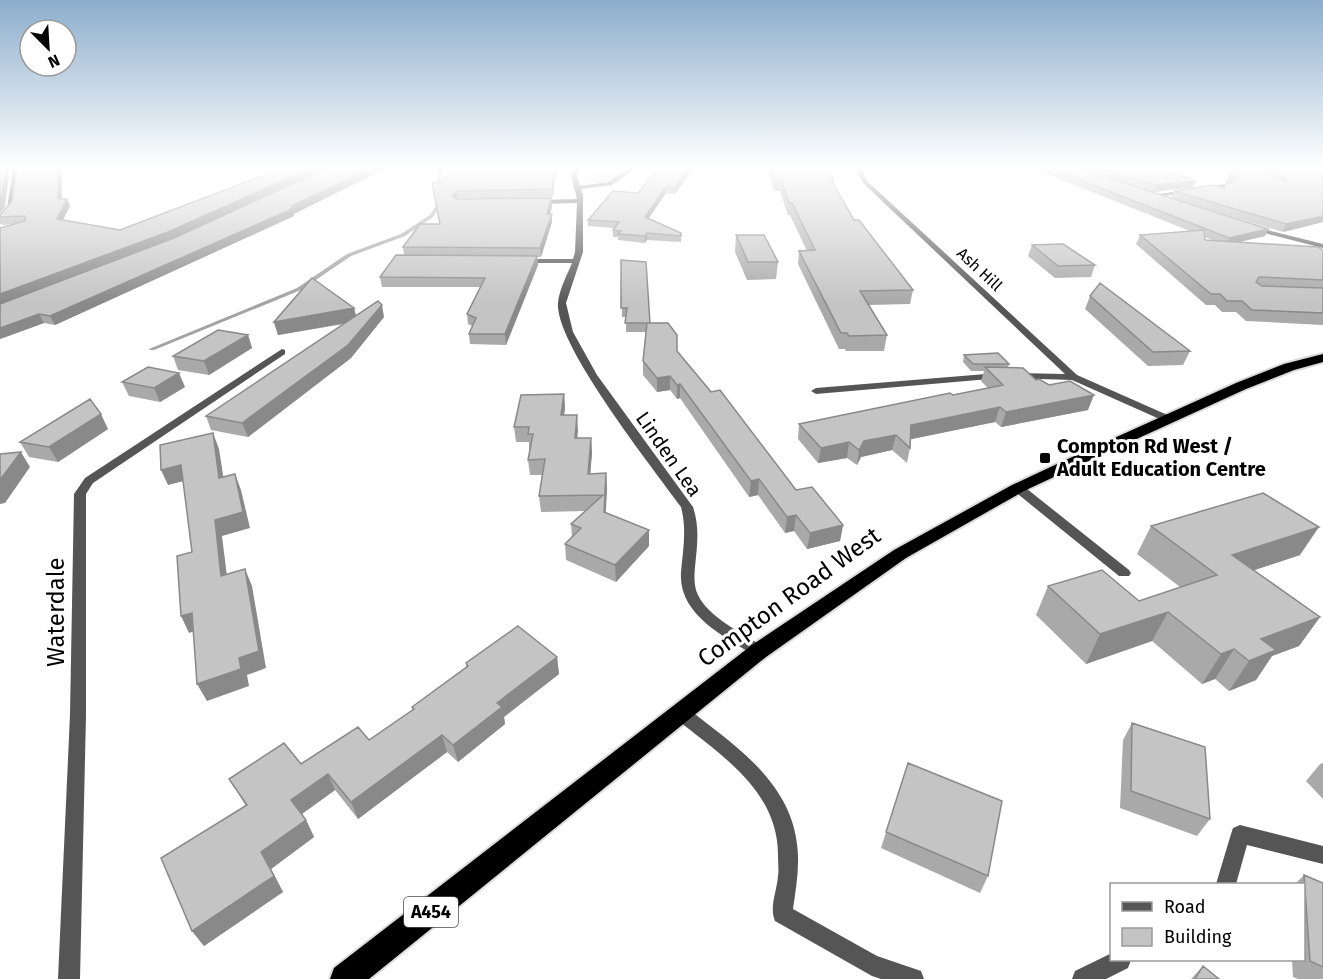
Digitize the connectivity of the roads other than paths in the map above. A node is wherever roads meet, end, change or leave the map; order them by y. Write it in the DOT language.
graph roads {
  1 [pos="580,212"];
  2 [pos="897,212"];
  3 [pos="1243,226"];
  4 [pos="1323,234"];
  5 [pos="1308,242"];
  6 [pos="1321,245"];
  7 [pos="1318,255"];
  8 [pos="517,261"];
  9 [pos="576,261"];
  10 [pos="282,352"];
  11 [pos="1323,358"];
  12 [pos="1074,377"];
  13 [pos="816,391"];
  14 [pos="1168,418"];
  15 [pos="1018,488"];
  16 [pos="1124,573"];
  17 [pos="759,651"];
  18 [pos="681,713"];
  19 [pos="1323,855"];
  20 [pos="1227,883"];
  21 [pos="1118,961"];
  22 [pos="69,979"];
  23 [pos="345,979"];
  24 [pos="913,979"];
  25 [pos="1083,979"];
  1 -- 9 [label="street, Linden Lea"];
  2 -- 12 [label="street, Ash Hill"];
  3 -- 5 [label="street"];
  4 -- 5 [label="street"];
  5 -- 6 [label="street"];
  6 -- 7 [label="street"];
  8 -- 9 [label="street"];
  9 -- 17 [label="street, Linden Lea"];
  10 -- 22 [label="street, Waterdale"];
  11 -- 14 [label="highway, Compton Road West / A454"];
  12 -- 13 [label="street, Ash Hill"];
  12 -- 14 [label="street, Ash Hill"];
  14 -- 15 [label="highway, Compton Road West / A454"];
  15 -- 16 [label="street"];
  15 -- 17 [label="highway, Compton Road West / A454"];
  17 -- 18 [label="highway, Compton Road West / A454"];
  18 -- 23 [label="highway, Compton Road West / A454"];
  18 -- 24 [label="street"];
  19 -- 20 [label="street"];
  21 -- 25 [label="street"];
}
